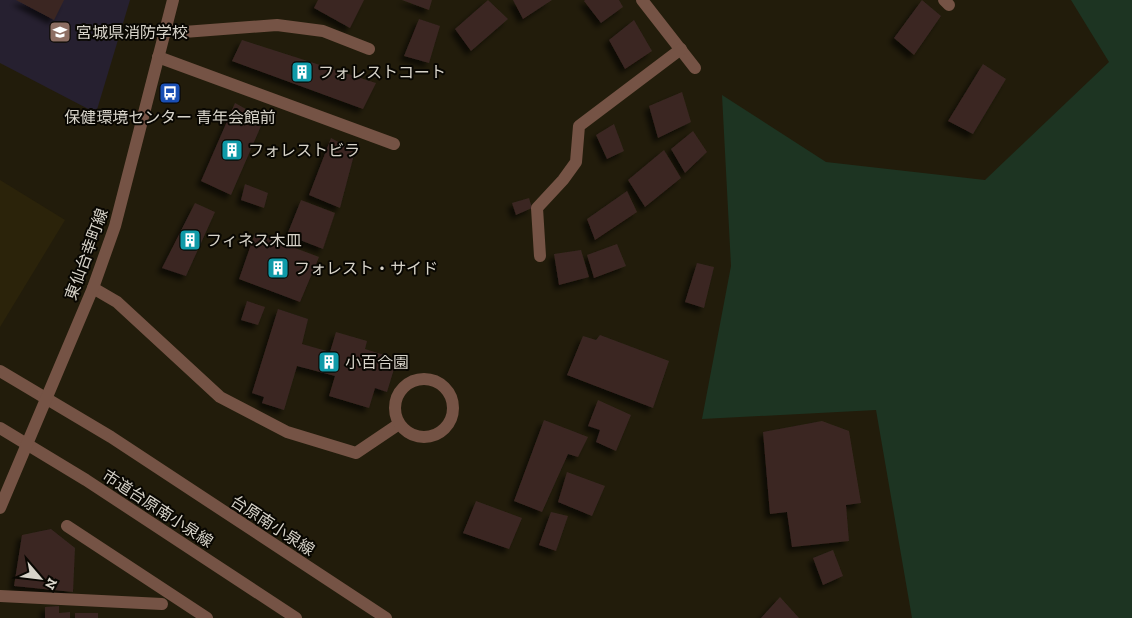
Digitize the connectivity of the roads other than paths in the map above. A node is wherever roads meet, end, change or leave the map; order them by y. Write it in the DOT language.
graph roads {
  1 [pos="174,0"];
  2 [pos="642,0"];
  3 [pos="184,32"];
  4 [pos="369,49"];
  5 [pos="681,49"];
  6 [pos="158,57"];
  7 [pos="696,68"];
  8 [pos="394,144"];
  9 [pos="540,256"];
  10 [pos="93,288"];
  11 [pos="0,371"];
  12 [pos="46,398"];
  13 [pos="399,424"];
  14 [pos="0,428"];
  15 [pos="27,444"];
  16 [pos="143,459"];
  17 [pos="0,508"];
  18 [pos="68,526"];
  19 [pos="0,596"];
  20 [pos="162,604"];
  21 [pos="207,618"];
  22 [pos="296,618"];
  23 [pos="386,618"];
  1 -- 6 [label="street, 東仙台幸町線"];
  2 -- 5 [label="street"];
  3 -- 4 [label="street"];
  5 -- 7 [label="street"];
  5 -- 9 [label="street"];
  6 -- 8 [label="street"];
  6 -- 10 [label="street, 東仙台幸町線"];
  10 -- 12 [label="street, 東仙台幸町線"];
  10 -- 13 [label="street"];
  11 -- 12 [label="street"];
  12 -- 15 [label="street, 東仙台幸町線"];
  12 -- 16 [label="street, 市道台原南小泉線"];
  13 -- 13 [label="street"];
  14 -- 15 [label="street, 市道台原南小泉線"];
  15 -- 17 [label="street, 東仙台幸町線"];
  15 -- 22 [label="street, 市道台原南小泉線"];
  16 -- 23 [label="street, 台原南小泉線"];
  18 -- 21 [label="street"];
  19 -- 20 [label="street"];
}
